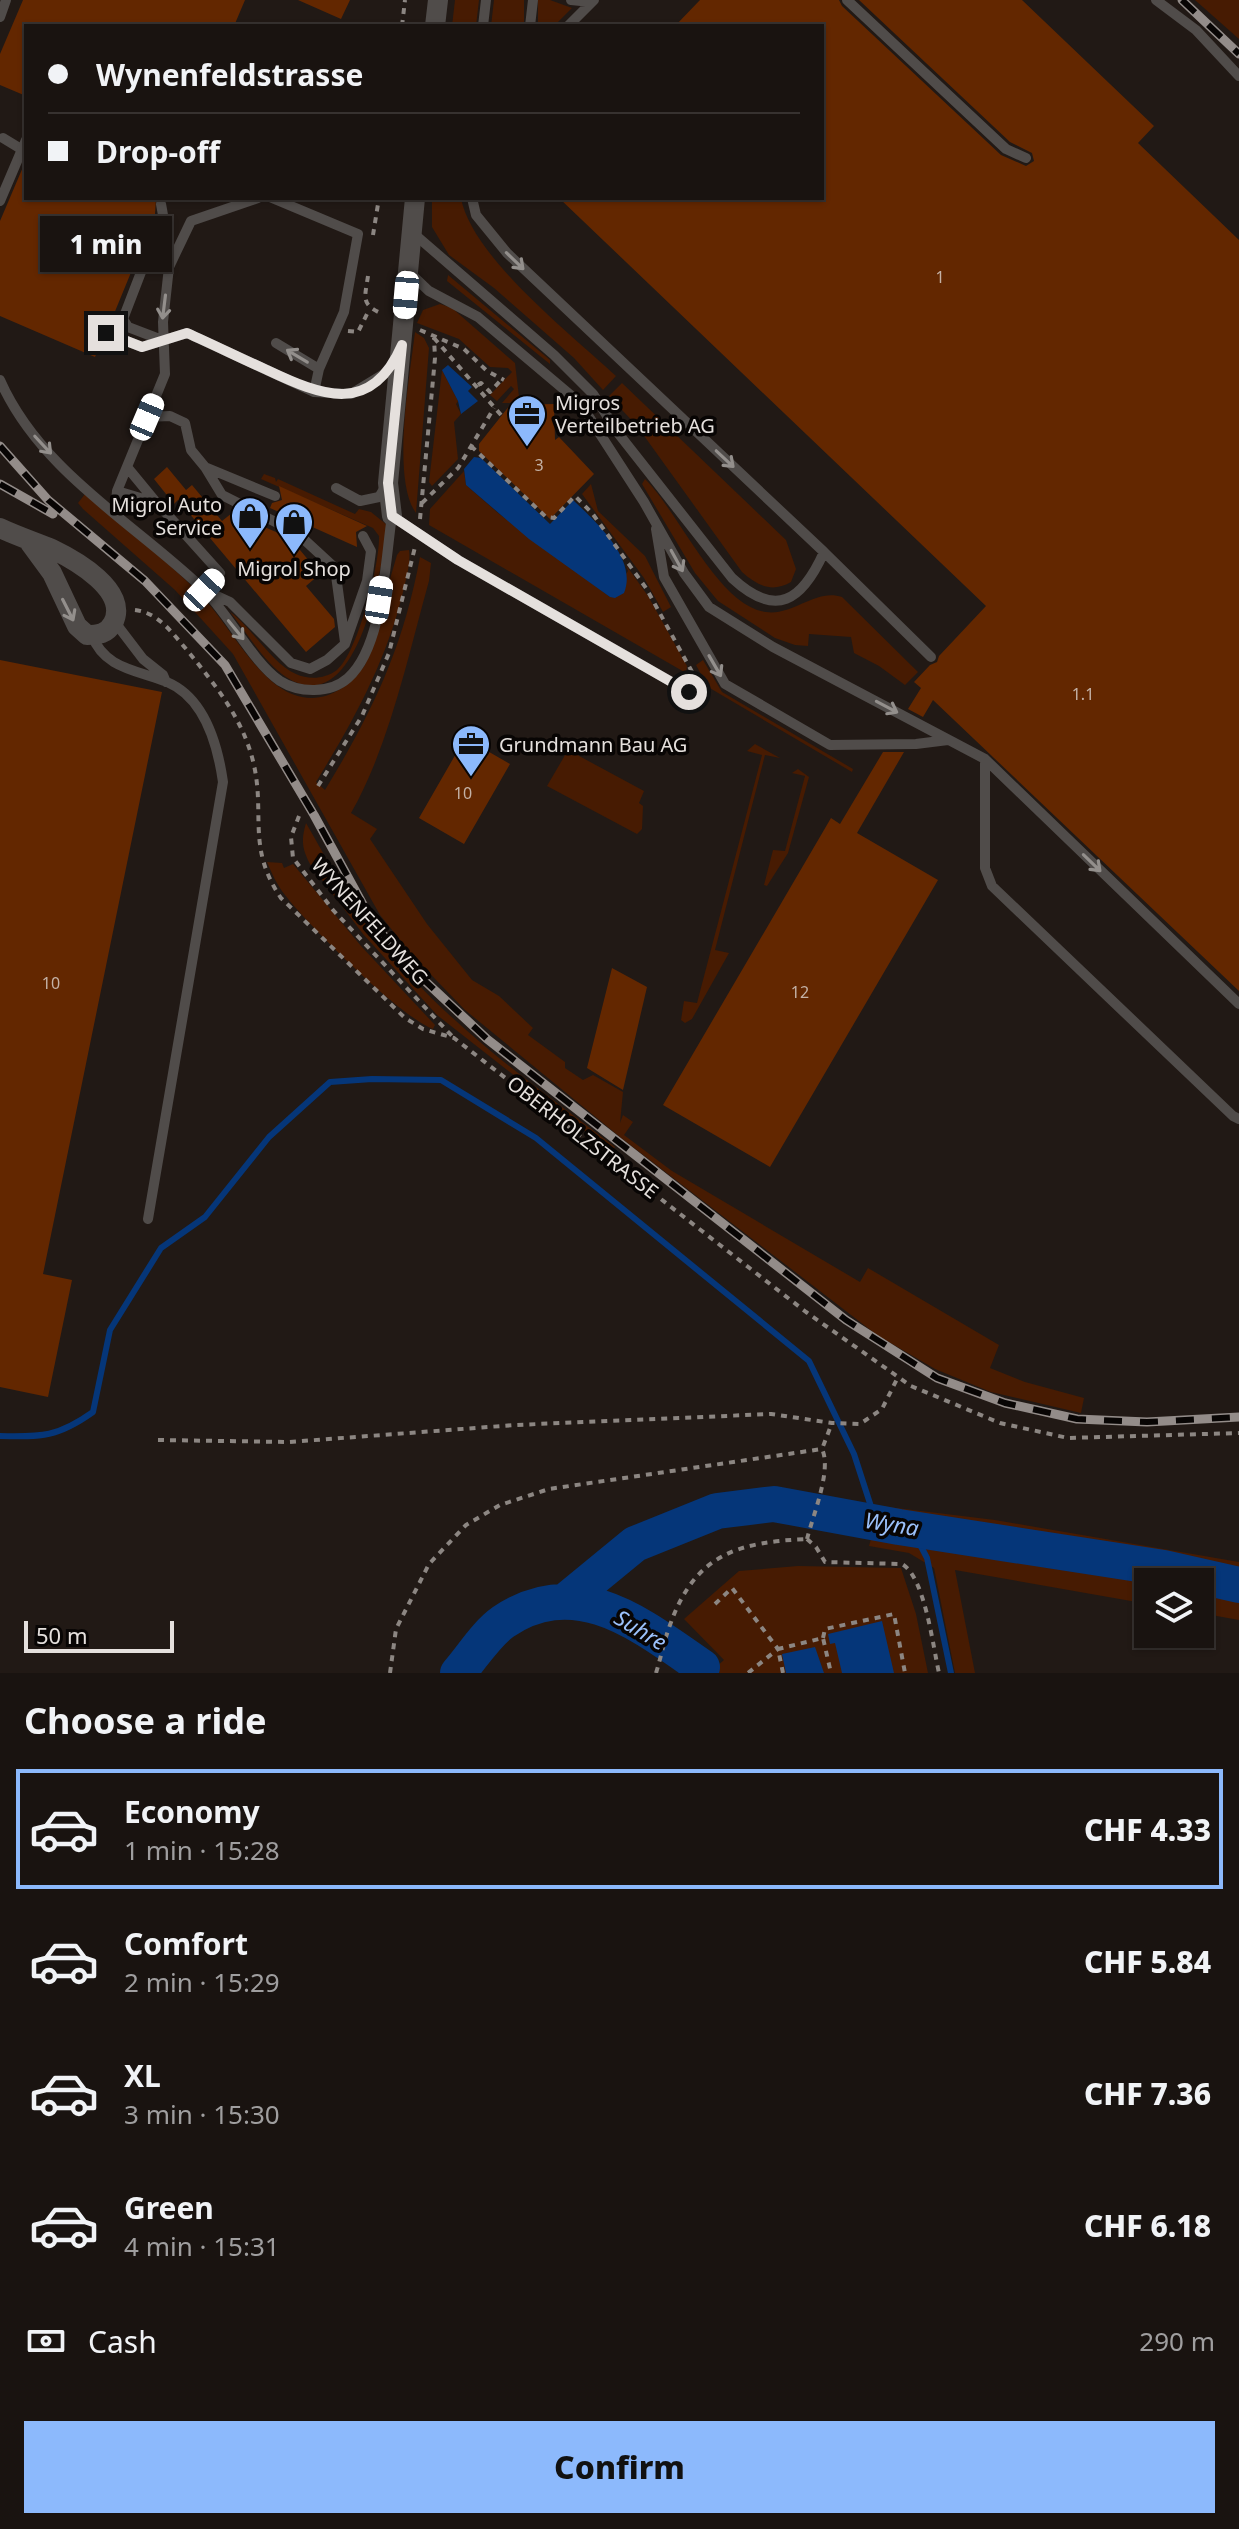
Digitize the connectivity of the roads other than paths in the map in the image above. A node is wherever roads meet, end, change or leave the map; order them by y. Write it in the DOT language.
graph roads {
  1 [pos="6,0"];
  2 [pos="438,0"];
  3 [pos="486,0"];
  4 [pos="533,0"];
  5 [pos="571,0"];
  6 [pos="847,0"];
  7 [pos="1156,0"];
  8 [pos="592,1"];
  9 [pos="0,17"];
  10 [pos="435,24"];
  11 [pos="483,24"];
  12 [pos="530,24"];
  13 [pos="570,24"];
  14 [pos="1239,76"];
  15 [pos="2,135"];
  16 [pos="24,145"];
  17 [pos="24,151"];
  18 [pos="0,152"];
  19 [pos="1026,158"];
  20 [pos="252,200"];
  21 [pos="277,200"];
  22 [pos="415,200"];
  23 [pos="472,200"];
  24 [pos="0,201"];
  25 [pos="161,204"];
  26 [pos="411,231"];
  27 [pos="408,270"];
  28 [pos="106,333"];
  29 [pos="164,341"];
  30 [pos="276,343"];
  31 [pos="402,345"];
  32 [pos="562,363"];
  33 [pos="319,369"];
  34 [pos="550,376"];
  35 [pos="0,380"];
  36 [pos="314,392"];
  37 [pos="147,417"];
  38 [pos="641,461"];
  39 [pos="127,467"];
  40 [pos="205,467"];
  41 [pos="625,473"];
  42 [pos="388,483"];
  43 [pos="336,488"];
  44 [pos="117,491"];
  45 [pos="275,496"];
  46 [pos="157,503"];
  47 [pos="115,514"];
  48 [pos="392,516"];
  49 [pos="654,519"];
  50 [pos="0,528"];
  51 [pos="363,536"];
  52 [pos="30,543"];
  53 [pos="824,552"];
  54 [pos="204,590"];
  55 [pos="116,614"];
  56 [pos="92,635"];
  57 [pos="345,644"];
  58 [pos="931,657"];
  59 [pos="166,682"];
  60 [pos="694,694"];
  61 [pos="948,740"];
  62 [pos="985,759"];
  63 [pos="1239,1004"];
  64 [pos="1239,1119"];
  65 [pos="148,1219"];
  1 -- 9 [label="lane"];
  2 -- 10 [label="street"];
  3 -- 11 [label="lane"];
  4 -- 12 [label="lane"];
  5 -- 8 [label="lane"];
  6 -- 19 [label="lane"];
  7 -- 14 [label="lane"];
  8 -- 13 [label="lane"];
  15 -- 17 [label="lane"];
  15 -- 18 [label="lane"];
  16 -- 24 [label="lane, bridge"];
  20 -- 29 [label="lane, one-way"];
  21 -- 33 [label="lane"];
  22 -- 26 [label="street"];
  23 -- 53 [label="lane, one-way"];
  25 -- 29 [label="lane"];
  26 -- 27 [label="street"];
  26 -- 32 [label="lane"];
  27 -- 31 [label="street"];
  27 -- 34 [label="lane"];
  28 -- 29 [label="lane"];
  29 -- 36 [label="lane"];
  29 -- 37 [label="lane"];
  33 -- 30 [label="lane, one-way"];
  31 -- 36 [label="lane"];
  31 -- 42 [label="street"];
  32 -- 34 [label="lane"];
  32 -- 38 [label="lane"];
  33 -- 36 [label="lane"];
  34 -- 41 [label="lane"];
  35 -- 47 [label="lane, one-way"];
  37 -- 39 [label="lane"];
  37 -- 40 [label="lane"];
  38 -- 41 [label="lane"];
  38 -- 53 [label="lane"];
  39 -- 44 [label="lane"];
  39 -- 46 [label="lane"];
  40 -- 45 [label="lane"];
  40 -- 57 [label="lane"];
  41 -- 49 [label="lane"];
  42 -- 43 [label="lane"];
  42 -- 48 [label="street"];
  44 -- 46 [label="lane"];
  44 -- 47 [label="lane"];
  46 -- 54 [label="lane"];
  47 -- 54 [label="lane"];
  54 -- 48 [label="lane, one-way"];
  48 -- 60 [label="lane"];
  49 -- 61 [label="lane, one-way"];
  49 -- 61 [label="lane, one-way"];
  50 -- 52 [label="street"];
  51 -- 57 [label="lane"];
  52 -- 55 [label="street"];
  52 -- 56 [label="street, one-way"];
  53 -- 58 [label="lane"];
  54 -- 57 [label="lane"];
  55 -- 56 [label="street"];
  55 -- 59 [label="lane"];
  56 -- 59 [label="lane"];
  59 -- 65 [label="lane"];
  61 -- 62 [label="lane"];
  62 -- 63 [label="lane, one-way"];
  62 -- 64 [label="lane"];
}
